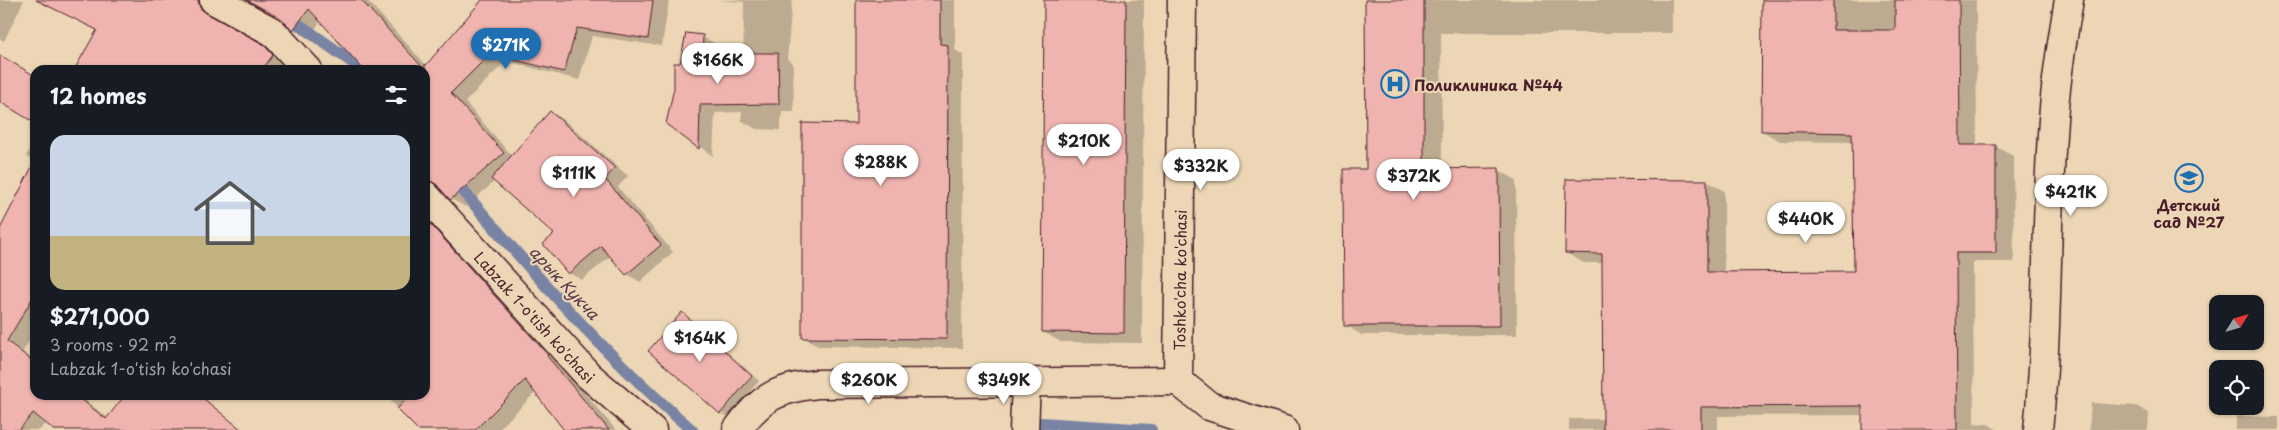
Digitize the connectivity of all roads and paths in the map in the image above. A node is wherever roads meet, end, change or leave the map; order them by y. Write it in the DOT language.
graph roads {
  1 [pos="214,0"];
  2 [pos="1182,0"];
  3 [pos="2069,0"];
  4 [pos="303,65"];
  5 [pos="430,201"];
  6 [pos="1178,381"];
  7 [pos="1026,383"];
  8 [pos="744,420"];
  9 [pos="652,430"];
  10 [pos="1024,430"];
  11 [pos="1284,430"];
  12 [pos="2038,430"];
  1 -- 4 [label="street"];
  2 -- 6 [label="street, Toshko'cha ko'chasi"];
  3 -- 12 [label="street"];
  5 -- 9 [label="street, Labzak 1-o'tish ko'chasi"];
  6 -- 7 [label="street"];
  6 -- 11 [label="street"];
  7 -- 8 [label="street"];
  7 -- 10 [label="street"];
}
